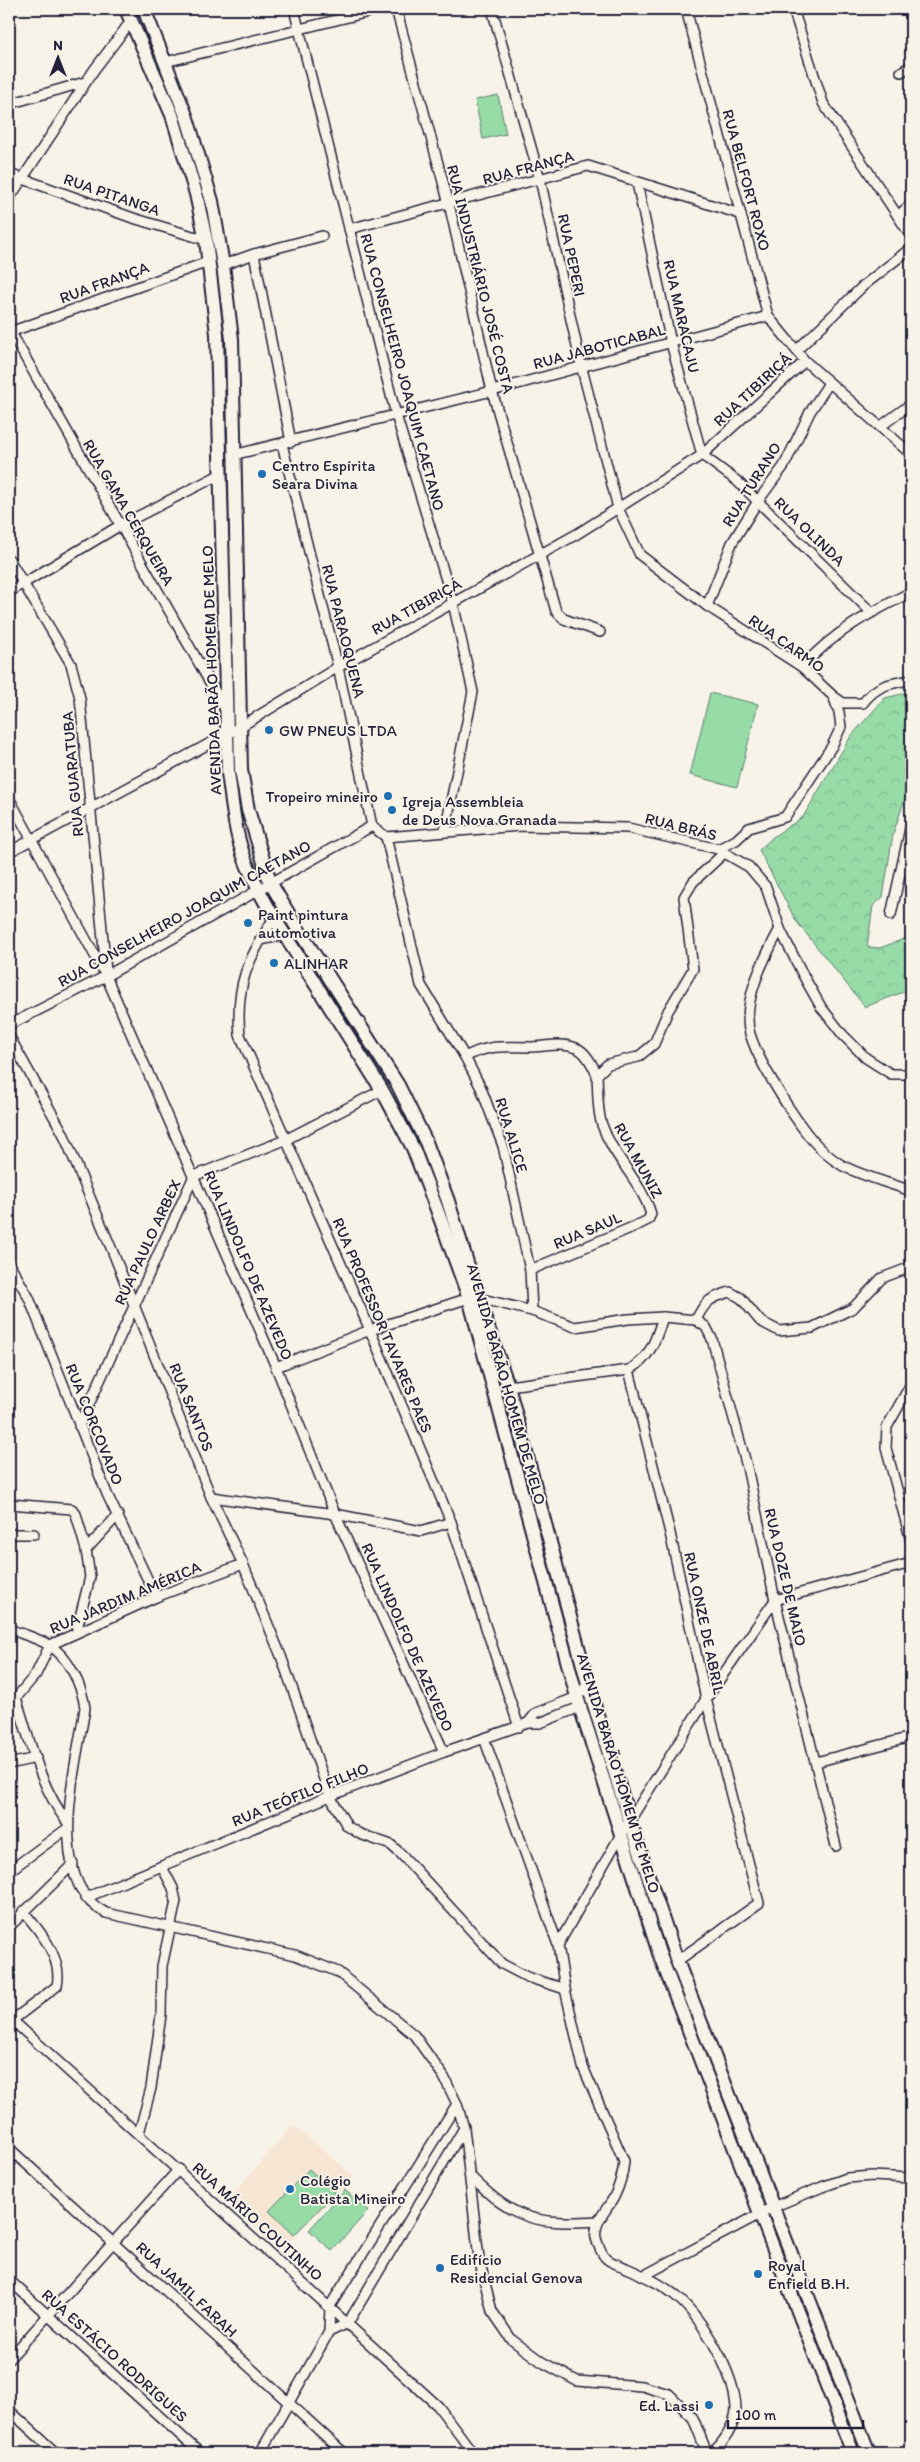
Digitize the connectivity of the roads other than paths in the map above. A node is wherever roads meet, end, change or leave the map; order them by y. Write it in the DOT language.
graph roads {
  1 [pos="126,9"];
  2 [pos="144,9"];
  3 [pos="294,9"];
  4 [pos="381,9"];
  5 [pos="396,9"];
  6 [pos="492,9"];
  7 [pos="686,9"];
  8 [pos="793,9"];
  9 [pos="131,21"];
  10 [pos="300,30"];
  11 [pos="165,62"];
  12 [pos="911,66"];
  13 [pos="902,72"];
  14 [pos="85,82"];
  15 [pos="9,104"];
  16 [pos="9,174"];
  17 [pos="22,179"];
  18 [pos="540,179"];
  19 [pos="637,182"];
  20 [pos="9,199"];
  21 [pos="449,204"];
  22 [pos="911,204"];
  23 [pos="740,214"];
  24 [pos="898,216"];
  25 [pos="349,229"];
  26 [pos="322,236"];
  27 [pos="911,236"];
  28 [pos="206,240"];
  29 [pos="911,248"];
  30 [pos="254,254"];
  31 [pos="208,262"];
  32 [pos="224,264"];
  33 [pos="768,316"];
  34 [pos="10,331"];
  35 [pos="671,344"];
  36 [pos="797,350"];
  37 [pos="805,360"];
  38 [pos="581,365"];
  39 [pos="829,383"];
  40 [pos="492,390"];
  41 [pos="911,404"];
  42 [pos="396,414"];
  43 [pos="881,426"];
  44 [pos="292,442"];
  45 [pos="282,444"];
  46 [pos="911,454"];
  47 [pos="234,455"];
  48 [pos="702,455"];
  49 [pos="221,474"];
  50 [pos="758,501"];
  51 [pos="618,508"];
  52 [pos="119,526"];
  53 [pos="538,556"];
  54 [pos="9,559"];
  55 [pos="23,584"];
  56 [pos="9,592"];
  57 [pos="911,592"];
  58 [pos="453,602"];
  59 [pos="707,606"];
  60 [pos="871,612"];
  61 [pos="600,632"];
  62 [pos="802,667"];
  63 [pos="338,668"];
  64 [pos="911,680"];
  65 [pos="833,696"];
  66 [pos="225,709"];
  67 [pos="240,727"];
  68 [pos="226,734"];
  69 [pos="9,798"];
  70 [pos="89,808"];
  71 [pos="911,824"];
  72 [pos="372,826"];
  73 [pos="445,831"];
  74 [pos="386,837"];
  75 [pos="32,839"];
  76 [pos="721,851"];
  77 [pos="9,852"];
  78 [pos="270,882"];
  79 [pos="258,890"];
  80 [pos="892,915"];
  81 [pos="274,918"];
  82 [pos="780,929"];
  83 [pos="285,935"];
  84 [pos="260,940"];
  85 [pos="106,976"];
  86 [pos="9,1025"];
  87 [pos="9,1036"];
  88 [pos="465,1057"];
  89 [pos="911,1074"];
  90 [pos="596,1075"];
  91 [pos="382,1090"];
  92 [pos="285,1140"];
  93 [pos="194,1176"];
  94 [pos="911,1191"];
  95 [pos="651,1214"];
  96 [pos="9,1263"];
  97 [pos="911,1267"];
  98 [pos="530,1270"];
  99 [pos="473,1298"];
  100 [pos="135,1305"];
  101 [pos="532,1311"];
  102 [pos="664,1318"];
  103 [pos="696,1320"];
  104 [pos="370,1330"];
  105 [pos="276,1367"];
  106 [pos="629,1370"];
  107 [pos="911,1384"];
  108 [pos="508,1386"];
  109 [pos="79,1426"];
  110 [pos="212,1497"];
  111 [pos="9,1504"];
  112 [pos="335,1514"];
  113 [pos="118,1515"];
  114 [pos="451,1522"];
  115 [pos="9,1534"];
  116 [pos="34,1534"];
  117 [pos="911,1541"];
  118 [pos="86,1550"];
  119 [pos="911,1562"];
  120 [pos="243,1564"];
  121 [pos="156,1597"];
  122 [pos="775,1600"];
  123 [pos="9,1629"];
  124 [pos="76,1633"];
  125 [pos="50,1645"];
  126 [pos="588,1684"];
  127 [pos="12,1697"];
  128 [pos="706,1699"];
  129 [pos="578,1702"];
  130 [pos="519,1727"];
  131 [pos="911,1737"];
  132 [pos="484,1738"];
  133 [pos="444,1752"];
  134 [pos="36,1758"];
  135 [pos="816,1762"];
  136 [pos="9,1764"];
  137 [pos="330,1796"];
  138 [pos="630,1822"];
  139 [pos="68,1826"];
  140 [pos="620,1836"];
  141 [pos="836,1846"];
  142 [pos="73,1864"];
  143 [pos="162,1867"];
  144 [pos="9,1871"];
  145 [pos="85,1898"];
  146 [pos="23,1912"];
  147 [pos="9,1927"];
  148 [pos="169,1929"];
  149 [pos="558,1945"];
  150 [pos="659,1953"];
  151 [pos="677,1962"];
  152 [pos="565,1989"];
  153 [pos="10,2021"];
  154 [pos="457,2104"];
  155 [pos="464,2128"];
  156 [pos="139,2133"];
  157 [pos="9,2148"];
  158 [pos="179,2169"];
  159 [pos="471,2177"];
  160 [pos="911,2178"];
  161 [pos="773,2207"];
  162 [pos="760,2215"];
  163 [pos="598,2221"];
  164 [pos="115,2242"];
  165 [pos="643,2276"];
  166 [pos="9,2280"];
  167 [pos="330,2306"];
  168 [pos="49,2316"];
  169 [pos="348,2323"];
  170 [pos="330,2332"];
  171 [pos="9,2359"];
  172 [pos="288,2402"];
  173 [pos="9,2410"];
  174 [pos="56,2453"];
  175 [pos="200,2453"];
  176 [pos="260,2453"];
  177 [pos="344,2453"];
  178 [pos="473,2453"];
  179 [pos="709,2453"];
  180 [pos="853,2453"];
  181 [pos="869,2453"];
  1 -- 9 [label="main road, AVENIDA BARÃO HOMEM DE MELO"];
  2 -- 11 [label="main road, AVENIDA BARÃO HOMEM DE MELO"];
  3 -- 10 [label="street, RUA CONSELHEIRO JOAQUIM CAETANO"];
  4 -- 10 [label="street"];
  5 -- 21 [label="street, RUA INDUSTRIÁRIO JOSÉ COSTA"];
  6 -- 18 [label="street, RUA PEPERI"];
  7 -- 23 [label="street, RUA BELFORT ROXO"];
  8 -- 24 [label="street"];
  9 -- 14 [label="street"];
  9 -- 28 [label="main road, AVENIDA BARÃO HOMEM DE MELO"];
  10 -- 11 [label="street"];
  10 -- 25 [label="street, RUA CONSELHEIRO JOAQUIM CAETANO"];
  11 -- 32 [label="main road, AVENIDA BARÃO HOMEM DE MELO"];
  12 -- 13 [label="street"];
  14 -- 15 [label="street"];
  14 -- 17 [label="street"];
  16 -- 17 [label="street, RUA PITANGA"];
  17 -- 20 [label="street"];
  17 -- 28 [label="street, RUA PITANGA"];
  18 -- 19 [label="street, RUA FRANÇA"];
  18 -- 21 [label="street, RUA FRANÇA"];
  18 -- 38 [label="street, RUA PEPERI"];
  19 -- 23 [label="street, RUA FRANÇA"];
  19 -- 35 [label="street, RUA MARACAJU"];
  21 -- 25 [label="street, RUA FRANÇA"];
  21 -- 40 [label="street, RUA INDUSTRIÁRIO JOSÉ COSTA"];
  22 -- 24 [label="street"];
  23 -- 33 [label="street, RUA BELFORT ROXO"];
  24 -- 27 [label="street"];
  25 -- 42 [label="street, RUA CONSELHEIRO JOAQUIM CAETANO"];
  26 -- 30 [label="street"];
  28 -- 31 [label="main road, AVENIDA BARÃO HOMEM DE MELO"];
  29 -- 36 [label="street"];
  30 -- 32 [label="street"];
  30 -- 44 [label="street"];
  31 -- 34 [label="street, RUA FRANÇA"];
  31 -- 49 [label="main road, AVENIDA BARÃO HOMEM DE MELO"];
  32 -- 47 [label="main road, AVENIDA BARÃO HOMEM DE MELO"];
  33 -- 35 [label="street, RUA JABOTICABAL"];
  33 -- 36 [label="street, RUA BELFORT ROXO"];
  34 -- 52 [label="street, RUA GAMA CERQUEIRA"];
  35 -- 38 [label="street, RUA JABOTICABAL"];
  35 -- 48 [label="street, RUA MARACAJU"];
  36 -- 37 [label="street, RUA TIBIRIÇÁ"];
  37 -- 39 [label="street"];
  37 -- 48 [label="street, RUA TIBIRIÇÁ"];
  38 -- 40 [label="street, RUA JABOTICABAL"];
  38 -- 51 [label="street, RUA PEPERI"];
  39 -- 43 [label="street"];
  39 -- 50 [label="street, RUA TURANO"];
  40 -- 42 [label="street, RUA JABOTICABAL"];
  40 -- 53 [label="street, RUA INDUSTRIÁRIO JOSÉ COSTA"];
  41 -- 43 [label="street"];
  42 -- 44 [label="street, RUA JABOTICABAL"];
  42 -- 58 [label="street, RUA CONSELHEIRO JOAQUIM CAETANO"];
  43 -- 46 [label="street"];
  44 -- 45 [label="street, RUA JABOTICABAL"];
  45 -- 47 [label="street, RUA JABOTICABAL"];
  45 -- 63 [label="street, RUA PARAOQUENA"];
  47 -- 67 [label="main road, AVENIDA BARÃO HOMEM DE MELO"];
  48 -- 50 [label="street, RUA OLINDA"];
  48 -- 51 [label="street, RUA TIBIRIÇÁ"];
  49 -- 52 [label="street"];
  49 -- 66 [label="main road, AVENIDA BARÃO HOMEM DE MELO"];
  50 -- 59 [label="street, RUA TURANO"];
  50 -- 60 [label="street, RUA OLINDA"];
  51 -- 53 [label="street, RUA TIBIRIÇÁ"];
  51 -- 59 [label="street, RUA CARMO"];
  52 -- 55 [label="street"];
  52 -- 66 [label="street, RUA GAMA CERQUEIRA"];
  53 -- 58 [label="street, RUA TIBIRIÇÁ"];
  53 -- 61 [label="street, RUA INDUSTRIÁRIO JOSÉ COSTA"];
  54 -- 55 [label="street, RUA GUARATUBA"];
  55 -- 56 [label="street"];
  55 -- 70 [label="street, RUA GUARATUBA"];
  57 -- 60 [label="street"];
  58 -- 63 [label="street, RUA TIBIRIÇÁ"];
  58 -- 73 [label="street, RUA CONSELHEIRO JOAQUIM CAETANO"];
  59 -- 62 [label="street, RUA CARMO"];
  60 -- 62 [label="street"];
  62 -- 65 [label="street, RUA CARMO"];
  63 -- 67 [label="street, RUA TIBIRIÇÁ"];
  63 -- 72 [label="street, RUA PARAOQUENA"];
  64 -- 65 [label="street"];
  65 -- 76 [label="street"];
  66 -- 68 [label="main road, AVENIDA BARÃO HOMEM DE MELO"];
  67 -- 68 [label="street, RUA TIBIRIÇÁ"];
  67 -- 78 [label="main road, AVENIDA BARÃO HOMEM DE MELO"];
  68 -- 70 [label="street, RUA TIBIRIÇÁ"];
  68 -- 79 [label="main road, AVENIDA BARÃO HOMEM DE MELO"];
  69 -- 75 [label="street, RUA LINDOLFO DE AZEVEDO"];
  70 -- 75 [label="street, RUA TIBIRIÇÁ"];
  70 -- 85 [label="street, RUA GUARATUBA"];
  71 -- 80 [label="street"];
  72 -- 74 [label="street"];
  72 -- 78 [label="street, RUA CONSELHEIRO JOAQUIM CAETANO"];
  73 -- 74 [label="street, RUA BRÁS"];
  73 -- 76 [label="street, RUA BRÁS"];
  74 -- 88 [label="street, RUA ALICE"];
  75 -- 77 [label="street, RUA TIBIRIÇÁ"];
  75 -- 85 [label="street, RUA LINDOLFO DE AZEVEDO"];
  76 -- 82 [label="street, RUA BRÁS"];
  76 -- 90 [label="street"];
  78 -- 79 [label="street, RUA CONSELHEIRO JOAQUIM CAETANO"];
  78 -- 99 [label="main road, AVENIDA BARÃO HOMEM DE MELO"];
  79 -- 81 [label="main road, AVENIDA BARÃO HOMEM DE MELO"];
  79 -- 85 [label="street, RUA CONSELHEIRO JOAQUIM CAETANO"];
  81 -- 83 [label="main road, AVENIDA BARÃO HOMEM DE MELO"];
  81 -- 84 [label="street, RUA PROFESSOR TAVARES PAES"];
  82 -- 89 [label="street, RUA BRÁS"];
  82 -- 94 [label="street"];
  83 -- 84 [label="street"];
  83 -- 91 [label="main road, AVENIDA BARÃO HOMEM DE MELO"];
  84 -- 92 [label="street, RUA PROFESSOR TAVARES PAES"];
  85 -- 86 [label="street, RUA CONSELHEIRO JOAQUIM CAETANO"];
  85 -- 93 [label="street, RUA LINDOLFO DE AZEVEDO"];
  87 -- 100 [label="street, RUA SANTOS"];
  88 -- 90 [label="street"];
  88 -- 98 [label="street, RUA ALICE"];
  90 -- 95 [label="street, RUA MUNIZ"];
  91 -- 92 [label="street, RUA PAULO ARBEX"];
  91 -- 99 [label="main road, AVENIDA BARÃO HOMEM DE MELO"];
  92 -- 93 [label="street, RUA PAULO ARBEX"];
  92 -- 104 [label="street, RUA PROFESSOR TAVARES PAES"];
  93 -- 100 [label="street, RUA PAULO ARBEX"];
  93 -- 105 [label="street, RUA LINDOLFO DE AZEVEDO"];
  95 -- 98 [label="street, RUA SAUL"];
  96 -- 109 [label="street, RUA CORCOVADO"];
  97 -- 103 [label="street"];
  98 -- 101 [label="street, RUA ALICE"];
  99 -- 101 [label="street"];
  99 -- 104 [label="street"];
  99 -- 108 [label="main road, AVENIDA BARÃO HOMEM DE MELO"];
  99 -- 129 [label="main road, AVENIDA BARÃO HOMEM DE MELO"];
  100 -- 109 [label="street, RUA PAULO ARBEX"];
  100 -- 110 [label="street, RUA SANTOS"];
  101 -- 102 [label="street"];
  102 -- 103 [label="street"];
  102 -- 106 [label="street"];
  103 -- 122 [label="street, RUA DOZE DE MAIO"];
  104 -- 105 [label="street"];
  104 -- 114 [label="street, RUA PROFESSOR TAVARES PAES"];
  105 -- 112 [label="street, RUA LINDOLFO DE AZEVEDO"];
  106 -- 108 [label="street"];
  106 -- 128 [label="street, RUA ONZE DE ABRIL"];
  107 -- 117 [label="street"];
  108 -- 126 [label="main road, AVENIDA BARÃO HOMEM DE MELO"];
  109 -- 113 [label="street, RUA CORCOVADO"];
  110 -- 112 [label="street"];
  110 -- 120 [label="street, RUA SANTOS"];
  111 -- 118 [label="street"];
  112 -- 114 [label="street"];
  112 -- 133 [label="street, RUA LINDOLFO DE AZEVEDO"];
  113 -- 118 [label="street"];
  113 -- 121 [label="street, RUA CORCOVADO"];
  114 -- 130 [label="street, RUA PROFESSOR TAVARES PAES"];
  115 -- 116 [label="street"];
  118 -- 124 [label="street"];
  119 -- 122 [label="street"];
  120 -- 121 [label="street, RUA JARDIM AMÉRICA"];
  120 -- 137 [label="street, RUA SANTOS"];
  121 -- 124 [label="street, RUA JARDIM AMÉRICA"];
  122 -- 128 [label="street"];
  122 -- 135 [label="street, RUA DOZE DE MAIO"];
  123 -- 125 [label="street"];
  124 -- 125 [label="street, RUA JARDIM AMÉRICA"];
  125 -- 127 [label="street, RUA JARDIM AMÉRICA"];
  125 -- 139 [label="street"];
  126 -- 129 [label="street"];
  126 -- 138 [label="main road, AVENIDA BARÃO HOMEM DE MELO"];
  127 -- 134 [label="street"];
  128 -- 138 [label="street"];
  128 -- 151 [label="street, RUA ONZE DE ABRIL"];
  129 -- 130 [label="street, RUA TEÓFILO FILHO"];
  129 -- 140 [label="main road, AVENIDA BARÃO HOMEM DE MELO"];
  130 -- 132 [label="street, RUA TEÓFILO FILHO"];
  131 -- 135 [label="street"];
  132 -- 133 [label="street, RUA TEÓFILO FILHO"];
  132 -- 149 [label="street"];
  133 -- 137 [label="street, RUA TEÓFILO FILHO"];
  134 -- 136 [label="street"];
  134 -- 139 [label="street"];
  135 -- 141 [label="street, RUA DOZE DE MAIO"];
  137 -- 143 [label="street, RUA TEÓFILO FILHO"];
  137 -- 152 [label="street, RUA SANTOS"];
  138 -- 140 [label="street"];
  138 -- 151 [label="main road, AVENIDA BARÃO HOMEM DE MELO"];
  139 -- 142 [label="street"];
  139 -- 144 [label="street"];
  140 -- 149 [label="street"];
  140 -- 150 [label="main road, AVENIDA BARÃO HOMEM DE MELO"];
  142 -- 145 [label="street"];
  142 -- 146 [label="street"];
  143 -- 145 [label="street, RUA TEÓFILO FILHO"];
  143 -- 148 [label="street"];
  145 -- 148 [label="street"];
  146 -- 147 [label="street"];
  146 -- 153 [label="street"];
  148 -- 154 [label="street"];
  148 -- 156 [label="street"];
  149 -- 152 [label="street"];
  150 -- 151 [label="main road"];
  150 -- 162 [label="main road, AVENIDA BARÃO HOMEM DE MELO"];
  151 -- 161 [label="main road, AVENIDA BARÃO HOMEM DE MELO"];
  152 -- 163 [label="street"];
  153 -- 156 [label="street, RUA MÁRIO COUTINHO"];
  154 -- 155 [label="street"];
  154 -- 167 [label="street"];
  155 -- 159 [label="street"];
  155 -- 169 [label="street"];
  156 -- 158 [label="street, RUA MÁRIO COUTINHO"];
  157 -- 164 [label="street, RUA JAMIL FARAH"];
  158 -- 164 [label="street"];
  158 -- 167 [label="street, RUA MÁRIO COUTINHO"];
  159 -- 163 [label="street"];
  159 -- 179 [label="street"];
  160 -- 161 [label="street"];
  161 -- 162 [label="street"];
  161 -- 181 [label="main road, AVENIDA BARÃO HOMEM DE MELO"];
  162 -- 165 [label="street"];
  162 -- 180 [label="main road, AVENIDA BARÃO HOMEM DE MELO"];
  163 -- 165 [label="street"];
  164 -- 168 [label="street"];
  164 -- 172 [label="street, RUA JAMIL FARAH"];
  165 -- 179 [label="street"];
  166 -- 168 [label="street, RUA ESTÁCIO RODRIGUES"];
  167 -- 169 [label="street, RUA MÁRIO COUTINHO"];
  167 -- 170 [label="street"];
  168 -- 171 [label="street"];
  168 -- 175 [label="street, RUA ESTÁCIO RODRIGUES"];
  169 -- 170 [label="street"];
  169 -- 178 [label="street, RUA MÁRIO COUTINHO"];
  170 -- 172 [label="street"];
  172 -- 176 [label="street"];
  172 -- 177 [label="street, RUA JAMIL FARAH"];
  173 -- 174 [label="street"];
}
